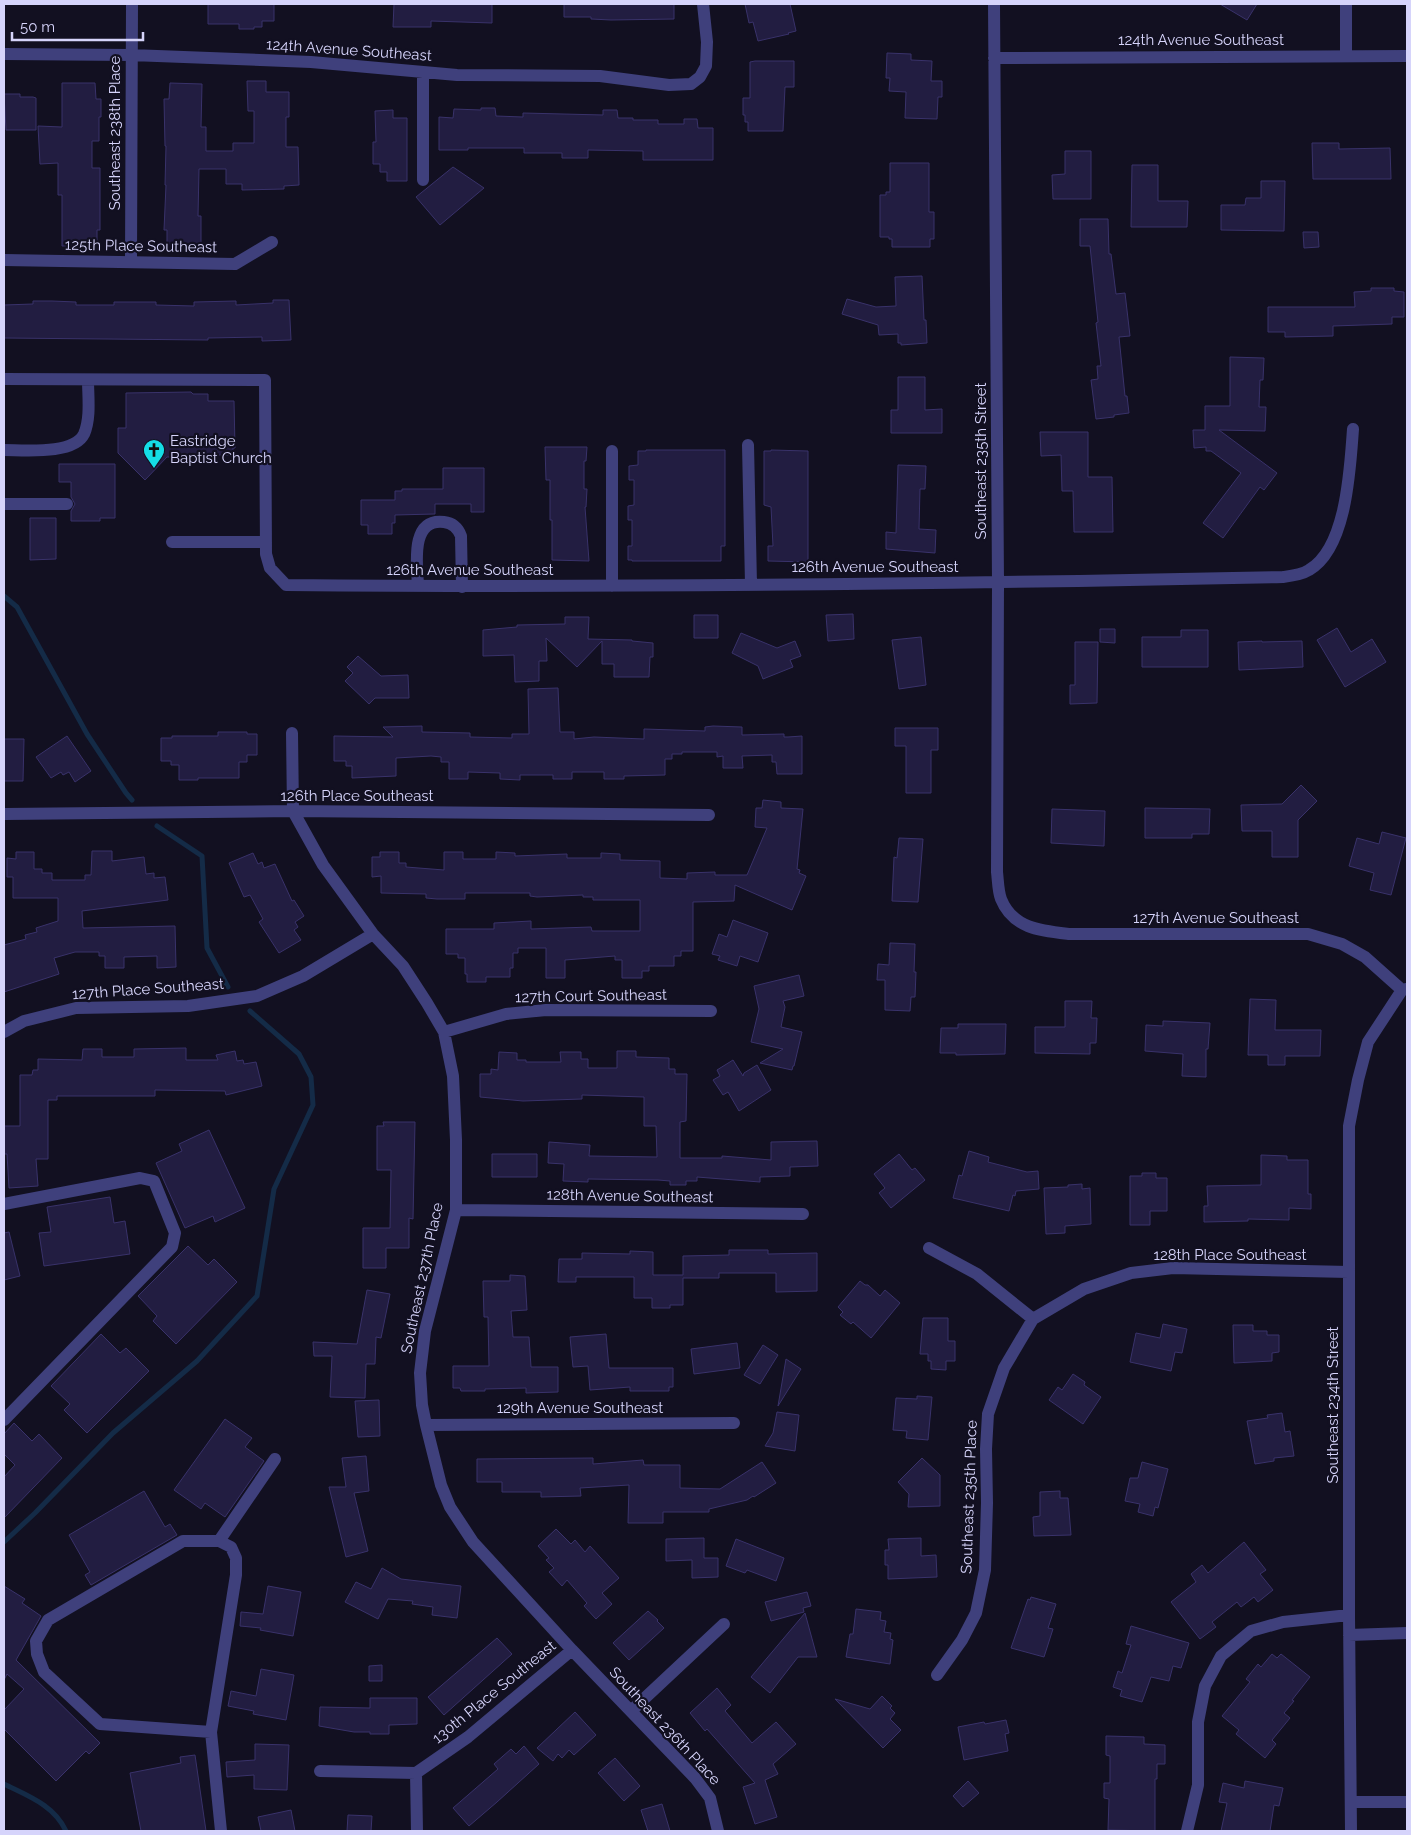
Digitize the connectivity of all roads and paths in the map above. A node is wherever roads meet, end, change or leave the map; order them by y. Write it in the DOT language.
graph roads {
  1 [pos="132,4"];
  2 [pos="703,4"];
  3 [pos="994,4"];
  4 [pos="1346,4"];
  5 [pos="4,54"];
  6 [pos="131,55"];
  7 [pos="1346,56"];
  8 [pos="1407,56"];
  9 [pos="994,58"];
  10 [pos="423,72"];
  11 [pos="423,180"];
  12 [pos="272,242"];
  13 [pos="4,260"];
  14 [pos="131,262"];
  15 [pos="4,379"];
  16 [pos="88,380"];
  17 [pos="1353,429"];
  18 [pos="748,445"];
  19 [pos="4,450"];
  20 [pos="612,451"];
  21 [pos="4,504"];
  22 [pos="67,504"];
  23 [pos="172,542"];
  24 [pos="266,542"];
  25 [pos="998,583"];
  26 [pos="751,584"];
  27 [pos="418,586"];
  28 [pos="462,586"];
  29 [pos="612,586"];
  30 [pos="292,733"];
  31 [pos="293,811"];
  32 [pos="4,814"];
  33 [pos="709,815"];
  34 [pos="1011,916"];
  35 [pos="372,934"];
  36 [pos="1404,990"];
  37 [pos="711,1011"];
  38 [pos="4,1032"];
  39 [pos="444,1032"];
  40 [pos="4,1204"];
  41 [pos="456,1210"];
  42 [pos="803,1214"];
  43 [pos="929,1248"];
  44 [pos="1349,1272"];
  45 [pos="1033,1318"];
  46 [pos="4,1420"];
  47 [pos="734,1423"];
  48 [pos="426,1425"];
  49 [pos="275,1459"];
  50 [pos="219,1541"];
  51 [pos="1349,1614"];
  52 [pos="724,1624"];
  53 [pos="1407,1633"];
  54 [pos="1349,1634"];
  55 [pos="572,1650"];
  56 [pos="937,1675"];
  57 [pos="631,1711"];
  58 [pos="211,1732"];
  59 [pos="320,1771"];
  60 [pos="416,1773"];
  61 [pos="1351,1802"];
  62 [pos="1407,1802"];
  63 [pos="222,1831"];
  64 [pos="418,1831"];
  65 [pos="718,1831"];
  66 [pos="1187,1831"];
  67 [pos="1351,1831"];
  1 -- 6 [label="street, Southeast 238th Place"];
  2 -- 10 [label="street, 124th Avenue Southeast"];
  3 -- 9 [label="street, Southeast 235th Street"];
  4 -- 7 [label="street"];
  5 -- 6 [label="street, 124th Avenue Southeast"];
  6 -- 10 [label="street, 124th Avenue Southeast"];
  6 -- 14 [label="street, Southeast 238th Place"];
  7 -- 8 [label="street, 124th Avenue Southeast"];
  7 -- 9 [label="street, 124th Avenue Southeast"];
  9 -- 25 [label="street, Southeast 235th Street"];
  10 -- 11 [label="street"];
  12 -- 14 [label="street, 125th Place Southeast"];
  13 -- 14 [label="street, 125th Place Southeast"];
  15 -- 16 [label="street"];
  16 -- 19 [label="street"];
  16 -- 24 [label="street"];
  17 -- 25 [label="street, 126th Avenue Southeast"];
  18 -- 26 [label="street"];
  20 -- 29 [label="street"];
  21 -- 22 [label="street"];
  23 -- 24 [label="street"];
  24 -- 27 [label="street, 126th Avenue Southeast"];
  25 -- 26 [label="street, 126th Avenue Southeast"];
  25 -- 34 [label="street, Southeast 235th Street"];
  26 -- 29 [label="street, 126th Avenue Southeast"];
  27 -- 28 [label="street, 126th Avenue Southeast"];
  27 -- 28 [label="street"];
  28 -- 29 [label="street, 126th Avenue Southeast"];
  30 -- 31 [label="street, Southeast 237th Place"];
  31 -- 32 [label="street, 126th Place Southeast"];
  31 -- 33 [label="street, 126th Place Southeast"];
  31 -- 35 [label="street, Southeast 237th Place"];
  34 -- 36 [label="street, 127th Avenue Southeast"];
  35 -- 38 [label="street, 127th Place Southeast"];
  35 -- 39 [label="street, Southeast 237th Place"];
  36 -- 44 [label="street, Southeast 234th Street"];
  37 -- 39 [label="street, 127th Court Southeast"];
  39 -- 41 [label="street, Southeast 237th Place"];
  40 -- 46 [label="street"];
  41 -- 42 [label="street, 128th Avenue Southeast"];
  41 -- 48 [label="street, Southeast 237th Place"];
  43 -- 45 [label="street"];
  44 -- 45 [label="street, 128th Place Southeast"];
  44 -- 51 [label="street, Southeast 234th Street"];
  45 -- 56 [label="street, Southeast 235th Place"];
  47 -- 48 [label="street, 129th Avenue Southeast"];
  48 -- 55 [label="street, Southeast 237th Place"];
  49 -- 50 [label="street"];
  50 -- 58 [label="street"];
  50 -- 58 [label="street"];
  51 -- 54 [label="street, Southeast 234th Street"];
  51 -- 66 [label="street"];
  52 -- 57 [label="street"];
  53 -- 54 [label="street"];
  54 -- 61 [label="street, Southeast 234th Street"];
  55 -- 57 [label="street, Southeast 236th Place"];
  55 -- 60 [label="street, 130th Place Southeast"];
  57 -- 65 [label="street, Southeast 236th Place"];
  58 -- 63 [label="street"];
  59 -- 60 [label="street"];
  60 -- 64 [label="street"];
  61 -- 62 [label="street"];
  61 -- 67 [label="street, Southeast 234th Street"];
}
